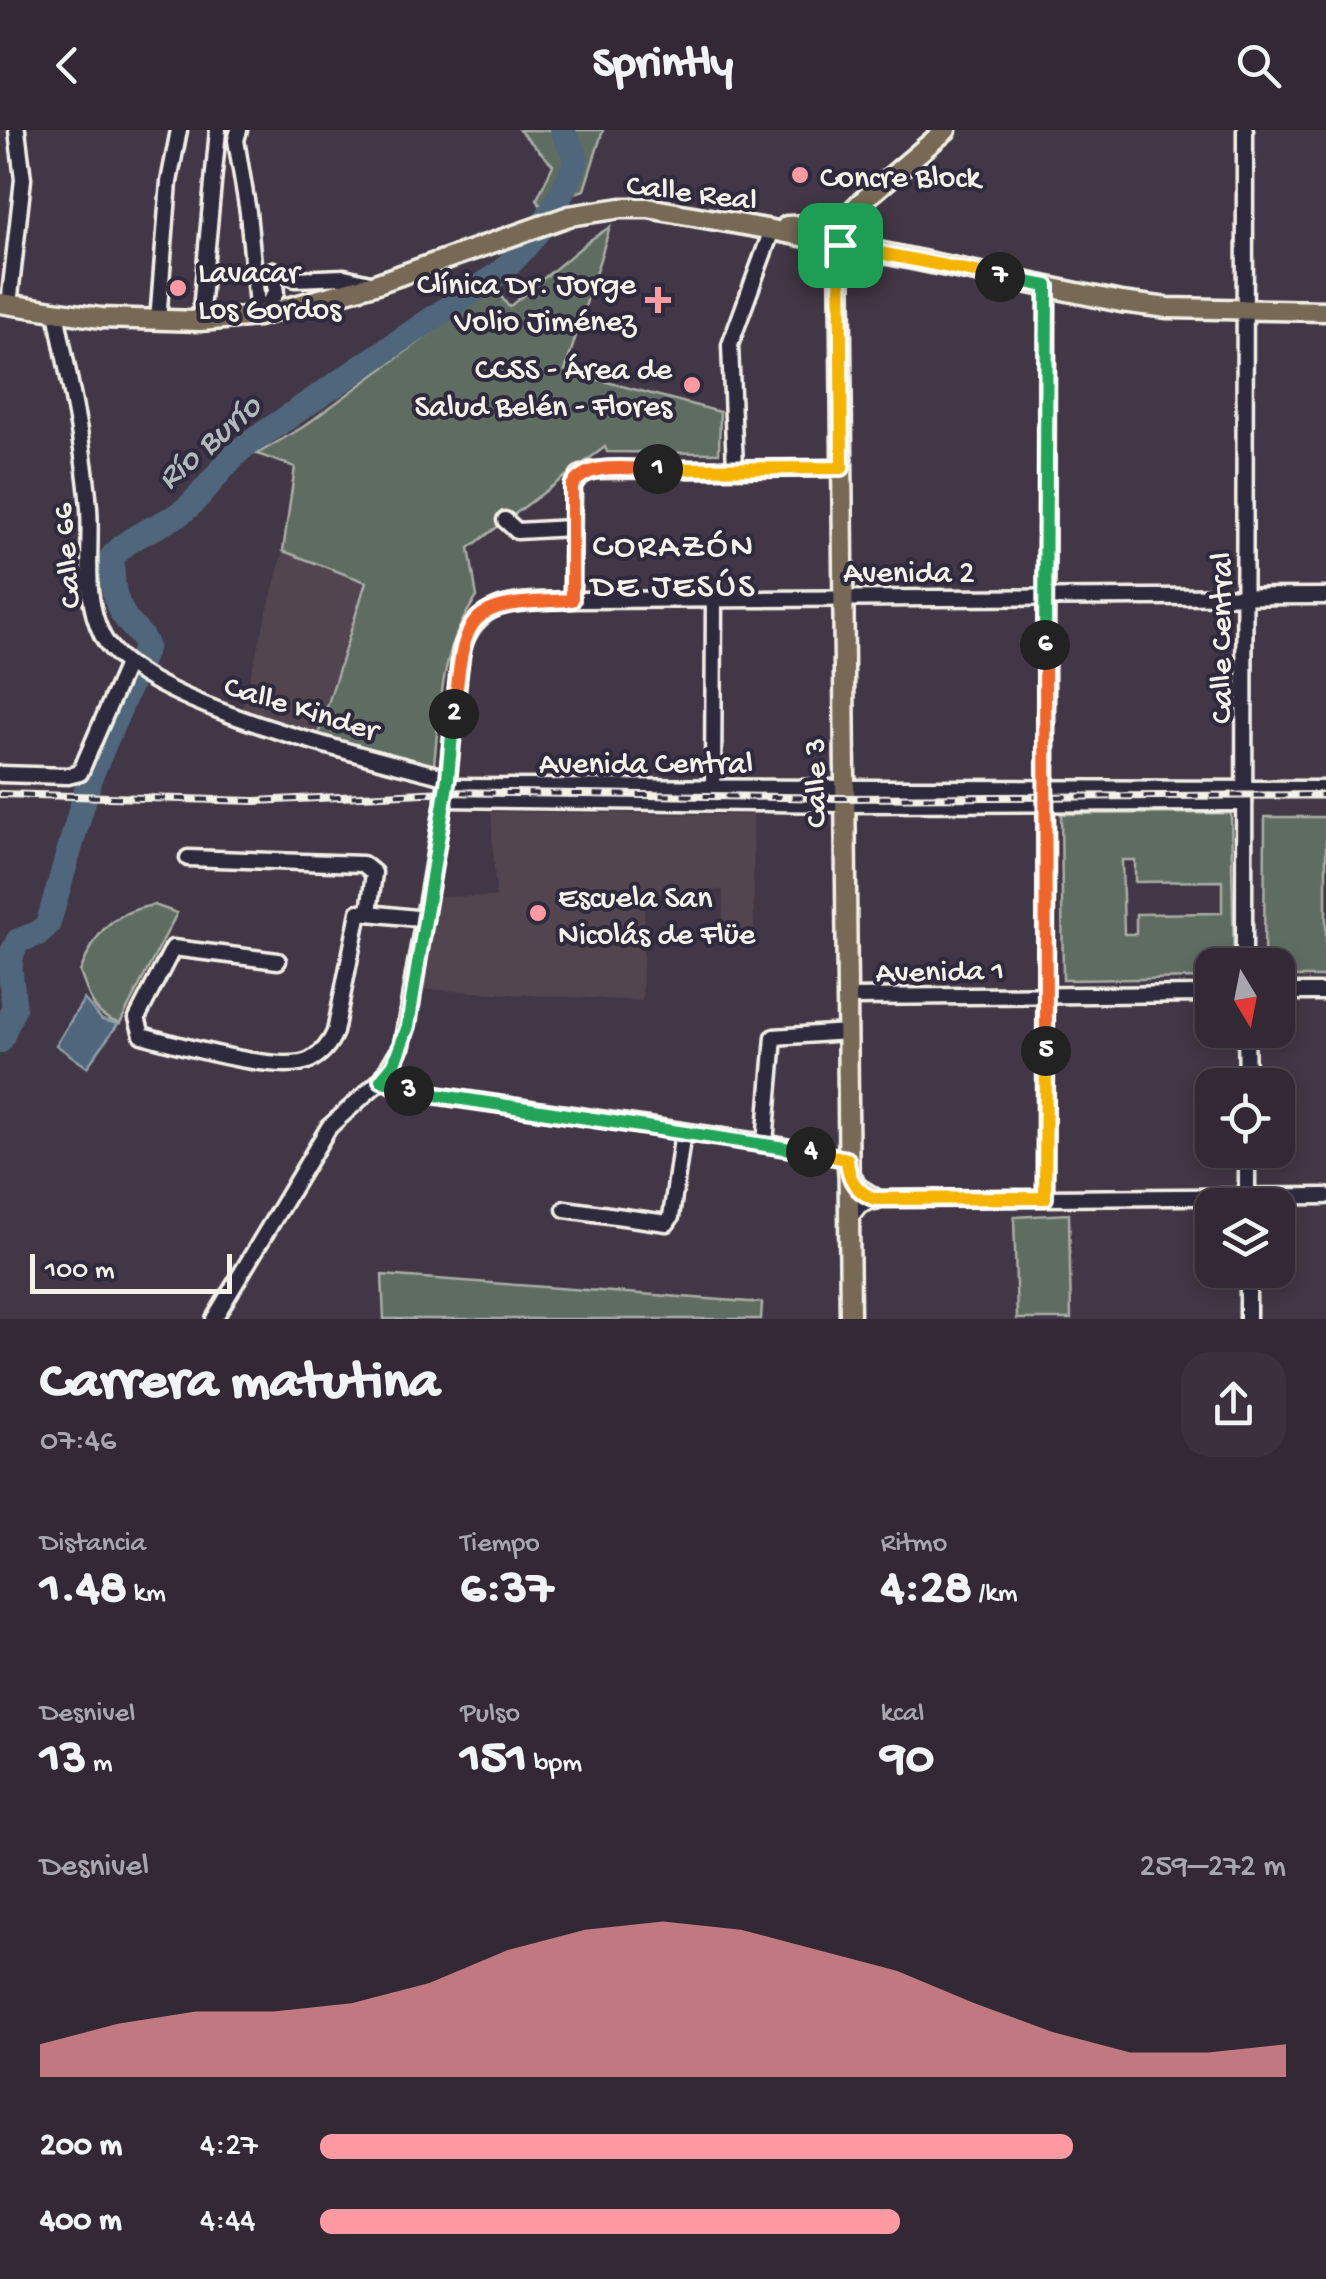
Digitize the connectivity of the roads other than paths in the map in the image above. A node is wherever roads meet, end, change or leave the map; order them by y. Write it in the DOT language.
graph roads {
  1 [pos="16,130"];
  2 [pos="179,130"];
  3 [pos="218,130"];
  4 [pos="239,130"];
  5 [pos="946,130"];
  6 [pos="1246,130"];
  7 [pos="848,214"];
  8 [pos="772,230"];
  9 [pos="840,245"];
  10 [pos="375,284"];
  11 [pos="1047,286"];
  12 [pos="5,304"];
  13 [pos="1247,310"];
  14 [pos="1326,311"];
  15 [pos="56,312"];
  16 [pos="258,316"];
  17 [pos="158,321"];
  18 [pos="200,321"];
  19 [pos="734,468"];
  20 [pos="842,468"];
  21 [pos="504,520"];
  22 [pos="571,528"];
  23 [pos="1326,596"];
  24 [pos="1246,597"];
  25 [pos="842,598"];
  26 [pos="1045,598"];
  27 [pos="714,599"];
  28 [pos="572,600"];
  29 [pos="127,664"];
  30 [pos="144,676"];
  31 [pos="0,774"];
  32 [pos="446,788"];
  33 [pos="1326,789"];
  34 [pos="713,795"];
  35 [pos="1046,796"];
  36 [pos="843,797"];
  37 [pos="1245,797"];
  38 [pos="188,858"];
  39 [pos="368,912"];
  40 [pos="426,919"];
  41 [pos="1244,948"];
  42 [pos="278,961"];
  43 [pos="1295,992"];
  44 [pos="1326,992"];
  45 [pos="1195,994"];
  46 [pos="1047,995"];
  47 [pos="848,997"];
  48 [pos="848,1032"];
  49 [pos="381,1080"];
  50 [pos="683,1132"];
  51 [pos="765,1143"];
  52 [pos="847,1164"];
  53 [pos="1326,1196"];
  54 [pos="1045,1198"];
  55 [pos="1295,1198"];
  56 [pos="875,1199"];
  57 [pos="1195,1200"];
  58 [pos="565,1209"];
  59 [pos="848,1221"];
  60 [pos="1248,1288"];
  61 [pos="214,1319"];
  62 [pos="850,1319"];
  63 [pos="1248,1319"];
  1 -- 12 [label="street"];
  2 -- 17 [label="street"];
  3 -- 18 [label="street"];
  4 -- 16 [label="street"];
  5 -- 7 [label="main road"];
  6 -- 13 [label="street, Calle Central"];
  7 -- 8 [label="main road"];
  7 -- 9 [label="main road, Calle 3"];
  8 -- 9 [label="main road, Calle Real"];
  8 -- 10 [label="main road, Calle Real"];
  8 -- 19 [label="street"];
  9 -- 11 [label="main road, Calle Real"];
  9 -- 20 [label="main road, Calle 3"];
  10 -- 16 [label="main road, Calle Real"];
  10 -- 16 [label="street"];
  11 -- 13 [label="main road, Calle Real"];
  11 -- 26 [label="street"];
  12 -- 15 [label="main road, Calle Real"];
  13 -- 14 [label="main road, Calle Real"];
  13 -- 24 [label="street, Calle Central"];
  15 -- 17 [label="main road, Calle Real"];
  15 -- 29 [label="street, Calle 66"];
  16 -- 18 [label="main road, Calle Real"];
  17 -- 18 [label="main road, Calle Real"];
  19 -- 20 [label="street"];
  19 -- 22 [label="street"];
  20 -- 25 [label="main road, Calle 3"];
  21 -- 22 [label="street"];
  22 -- 28 [label="street"];
  23 -- 24 [label="street, Avenida 2"];
  24 -- 26 [label="street, Avenida 2"];
  24 -- 37 [label="street, Calle Central"];
  25 -- 26 [label="street, Avenida 2"];
  25 -- 27 [label="street, Avenida 2"];
  25 -- 36 [label="main road, Calle 3"];
  26 -- 35 [label="street"];
  27 -- 28 [label="street, Avenida 2"];
  27 -- 34 [label="street"];
  28 -- 32 [label="street, Avenida 2"];
  29 -- 30 [label="street, Calle 66"];
  29 -- 31 [label="street"];
  30 -- 32 [label="street, Calle Kinder"];
  32 -- 34 [label="street, Avenida Central"];
  32 -- 40 [label="street"];
  33 -- 37 [label="street, Avenida Central"];
  34 -- 36 [label="street, Avenida Central"];
  35 -- 36 [label="street, Avenida Central"];
  35 -- 37 [label="street, Avenida Central"];
  35 -- 46 [label="street"];
  36 -- 47 [label="main road, Calle 3"];
  37 -- 41 [label="street, Calle Central"];
  38 -- 39 [label="street"];
  39 -- 40 [label="street"];
  39 -- 42 [label="street"];
  40 -- 49 [label="street"];
  43 -- 44 [label="street"];
  45 -- 46 [label="street, Avenida 1"];
  46 -- 47 [label="street, Avenida 1"];
  46 -- 54 [label="street"];
  47 -- 48 [label="main road, Calle 3"];
  48 -- 51 [label="street"];
  48 -- 52 [label="main road, Calle 3"];
  49 -- 50 [label="street"];
  49 -- 61 [label="street"];
  50 -- 51 [label="street"];
  50 -- 58 [label="street"];
  51 -- 52 [label="street"];
  52 -- 56 [label="main road"];
  52 -- 59 [label="main road, Calle 3"];
  53 -- 55 [label="street"];
  54 -- 56 [label="street"];
  54 -- 57 [label="street"];
  56 -- 59 [label="street"];
  59 -- 62 [label="main road, Calle 3"];
  60 -- 63 [label="street"];
}
